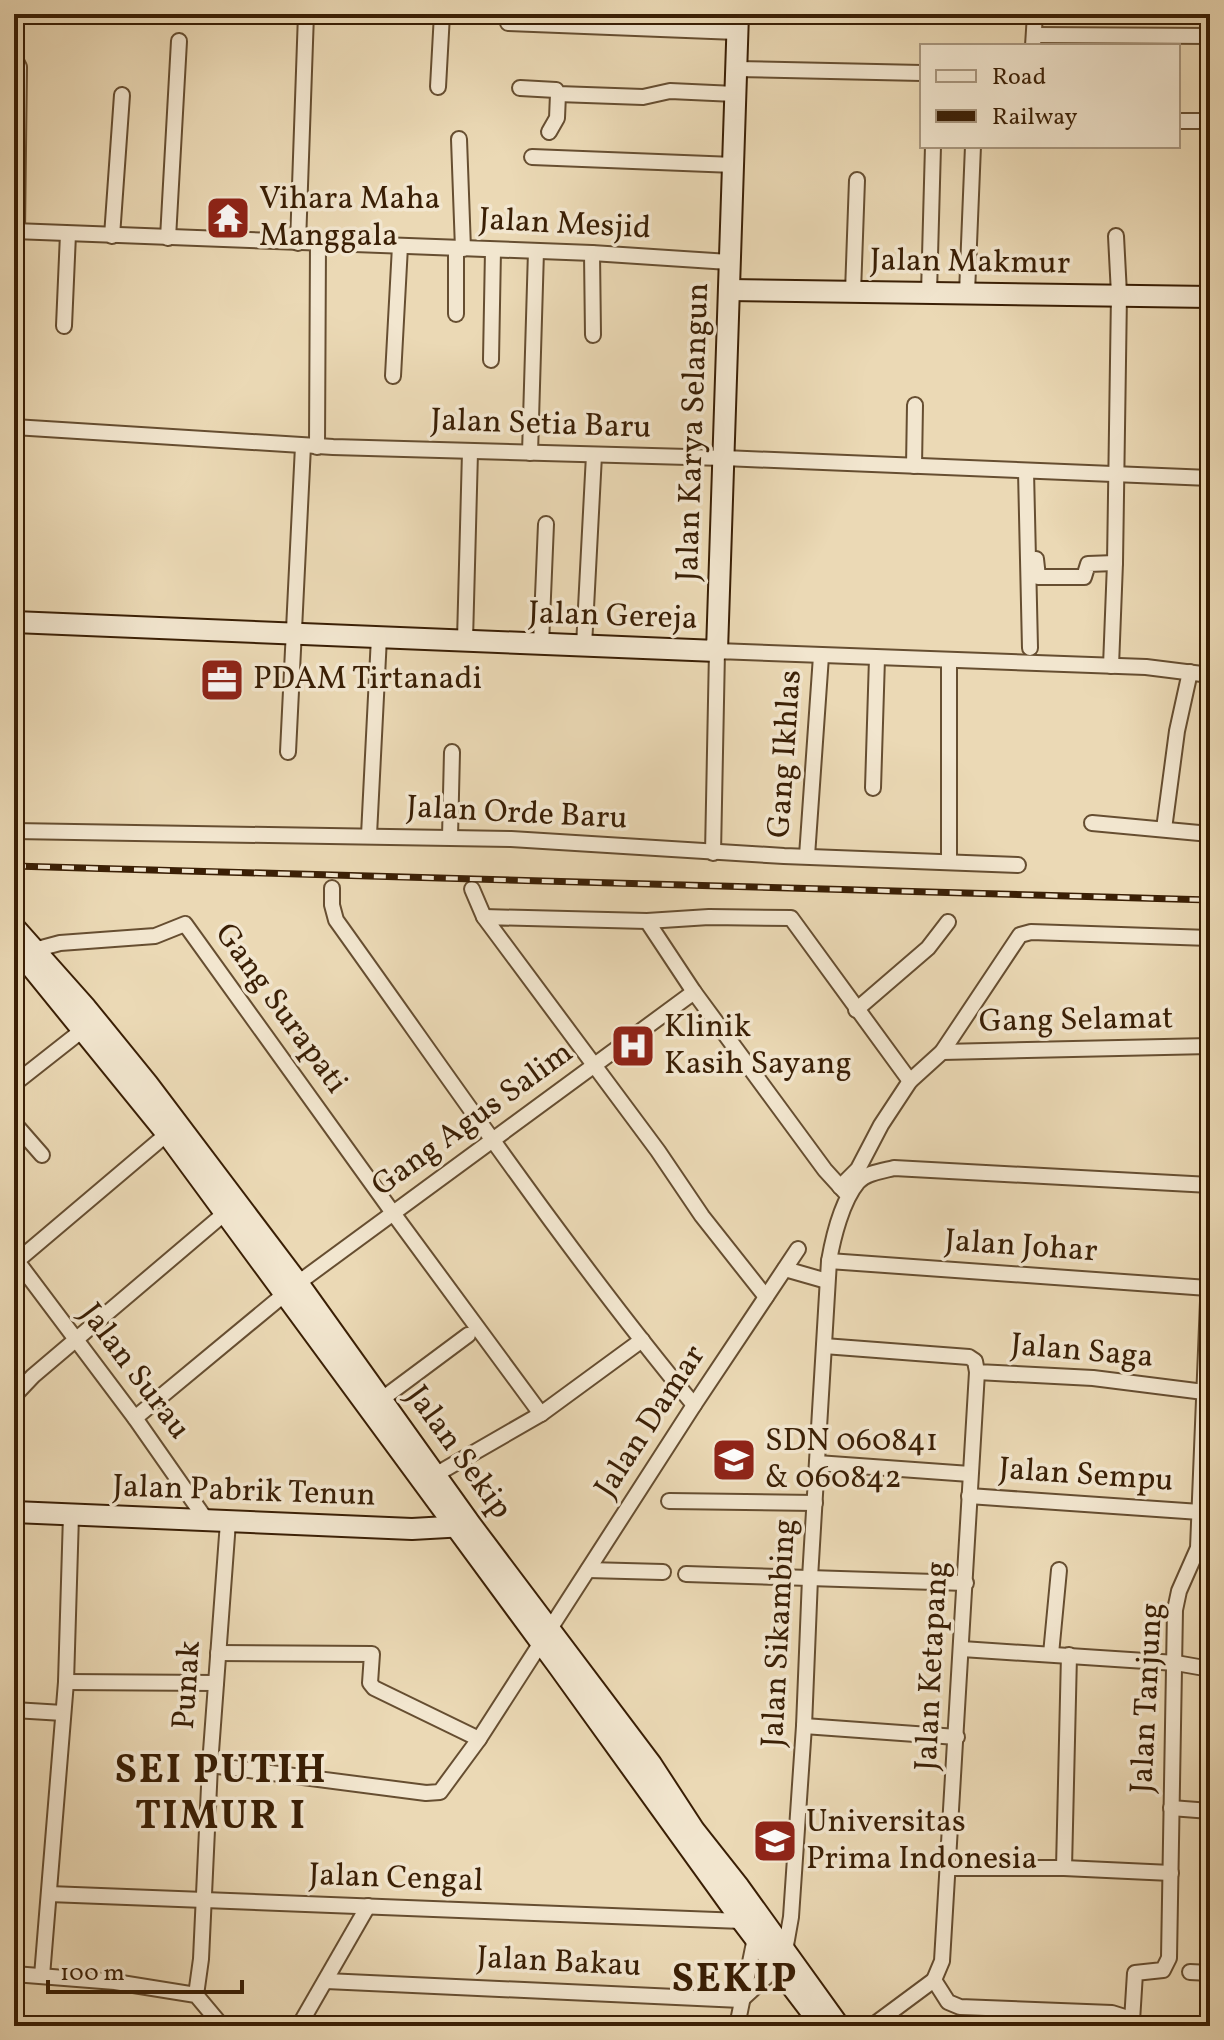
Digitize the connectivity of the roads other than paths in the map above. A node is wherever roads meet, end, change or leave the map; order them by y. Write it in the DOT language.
graph roads {
  1 [pos="306,14"];
  2 [pos="442,14"];
  3 [pos="1035,14"];
  4 [pos="508,23"];
  5 [pos="738,23"];
  6 [pos="1210,36"];
  7 [pos="1034,40"];
  8 [pos="179,41"];
  9 [pos="14,57"];
  10 [pos="736,69"];
  11 [pos="920,73"];
  12 [pos="438,87"];
  13 [pos="520,88"];
  14 [pos="558,94"];
  15 [pos="735,94"];
  16 [pos="122,95"];
  17 [pos="1180,121"];
  18 [pos="1210,121"];
  19 [pos="549,132"];
  20 [pos="459,139"];
  21 [pos="933,148"];
  22 [pos="973,148"];
  23 [pos="532,157"];
  24 [pos="734,165"];
  25 [pos="857,180"];
  26 [pos="16,231"];
  27 [pos="68,234"];
  28 [pos="112,236"];
  29 [pos="1116,236"];
  30 [pos="168,238"];
  31 [pos="298,243"];
  32 [pos="318,243"];
  33 [pos="400,246"];
  34 [pos="459,249"];
  35 [pos="493,250"];
  36 [pos="536,251"];
  37 [pos="592,253"];
  38 [pos="729,262"];
  39 [pos="1210,283"];
  40 [pos="729,290"];
  41 [pos="853,292"];
  42 [pos="929,293"];
  43 [pos="967,293"];
  44 [pos="1119,294"];
  45 [pos="1210,297"];
  46 [pos="456,314"];
  47 [pos="64,326"];
  48 [pos="593,335"];
  49 [pos="491,360"];
  50 [pos="393,376"];
  51 [pos="915,405"];
  52 [pos="14,427"];
  53 [pos="310,446"];
  54 [pos="470,452"];
  55 [pos="530,453"];
  56 [pos="594,455"];
  57 [pos="724,458"];
  58 [pos="914,466"];
  59 [pos="1026,471"];
  60 [pos="1116,475"];
  61 [pos="1210,478"];
  62 [pos="546,524"];
  63 [pos="1028,557"];
  64 [pos="1115,563"];
  65 [pos="14,622"];
  66 [pos="295,635"];
  67 [pos="379,637"];
  68 [pos="465,640"];
  69 [pos="541,644"];
  70 [pos="584,646"];
  71 [pos="1030,648"];
  72 [pos="717,651"];
  73 [pos="821,656"];
  74 [pos="877,658"];
  75 [pos="949,662"];
  76 [pos="1111,666"];
  77 [pos="1190,672"];
  78 [pos="1210,675"];
  79 [pos="288,752"];
  80 [pos="452,752"];
  81 [pos="873,788"];
  82 [pos="1092,823"];
  83 [pos="1164,829"];
  84 [pos="14,831"];
  85 [pos="1210,834"];
  86 [pos="369,835"];
  87 [pos="450,837"];
  88 [pos="713,853"];
  89 [pos="807,856"];
  90 [pos="949,862"];
  91 [pos="1018,865"];
  92 [pos="332,888"];
  93 [pos="472,889"];
  94 [pos="484,917"];
  95 [pos="647,921"];
  96 [pos="948,922"];
  97 [pos="14,927"];
  98 [pos="1210,938"];
  99 [pos="24,948"];
  100 [pos="694,992"];
  101 [pos="856,1010"];
  102 [pos="89,1025"];
  103 [pos="1210,1046"];
  104 [pos="942,1052"];
  105 [pos="593,1067"];
  106 [pos="910,1081"];
  107 [pos="14,1084"];
  108 [pos="14,1123"];
  109 [pos="167,1134"];
  110 [pos="493,1138"];
  111 [pos="42,1155"];
  112 [pos="1210,1185"];
  113 [pos="845,1192"];
  114 [pos="225,1213"];
  115 [pos="393,1213"];
  116 [pos="798,1249"];
  117 [pos="1210,1252"];
  118 [pos="15,1259"];
  119 [pos="829,1261"];
  120 [pos="785,1269"];
  121 [pos="827,1281"];
  122 [pos="292,1288"];
  123 [pos="1208,1288"];
  124 [pos="766,1297"];
  125 [pos="468,1335"];
  126 [pos="642,1340"];
  127 [pos="76,1341"];
  128 [pos="1207,1342"];
  129 [pos="824,1346"];
  130 [pos="977,1372"];
  131 [pos="1204,1392"];
  132 [pos="14,1396"];
  133 [pos="382,1399"];
  134 [pos="694,1405"];
  135 [pos="541,1414"];
  136 [pos="135,1418"];
  137 [pos="817,1463"];
  138 [pos="970,1474"];
  139 [pos="435,1475"];
  140 [pos="969,1496"];
  141 [pos="669,1501"];
  142 [pos="815,1503"];
  143 [pos="14,1512"];
  144 [pos="1200,1512"];
  145 [pos="71,1515"];
  146 [pos="217,1522"];
  147 [pos="463,1527"];
  148 [pos="588,1570"];
  149 [pos="1059,1570"];
  150 [pos="663,1572"];
  151 [pos="686,1574"];
  152 [pos="810,1578"];
  153 [pos="966,1583"];
  154 [pos="545,1636"];
  155 [pos="962,1649"];
  156 [pos="218,1653"];
  157 [pos="1051,1654"];
  158 [pos="1069,1655"];
  159 [pos="1176,1663"];
  160 [pos="1210,1669"];
  161 [pos="66,1682"];
  162 [pos="216,1683"];
  163 [pos="14,1710"];
  164 [pos="63,1713"];
  165 [pos="804,1726"];
  166 [pos="957,1737"];
  167 [pos="479,1739"];
  168 [pos="210,1765"];
  169 [pos="1171,1808"];
  170 [pos="1210,1811"];
  171 [pos="949,1868"];
  172 [pos="1064,1868"];
  173 [pos="1171,1873"];
  174 [pos="49,1894"];
  175 [pos="202,1900"];
  176 [pos="368,1906"];
  177 [pos="753,1926"];
  178 [pos="781,1959"];
  179 [pos="1190,1972"];
  180 [pos="1210,1973"];
  181 [pos="42,1976"];
  182 [pos="16,1978"];
  183 [pos="934,1980"];
  184 [pos="326,1981"];
  185 [pos="196,1995"];
  186 [pos="741,2000"];
  187 [pos="1136,2024"];
  188 [pos="222,2026"];
  189 [pos="299,2026"];
  190 [pos="737,2026"];
  191 [pos="822,2026"];
  192 [pos="839,2026"];
  193 [pos="872,2026"];
  1 -- 31 [label="street"];
  2 -- 12 [label="street"];
  3 -- 7 [label="street"];
  4 -- 5 [label="street"];
  5 -- 10 [label="street, Jalan Karya Selangun"];
  6 -- 7 [label="street"];
  8 -- 30 [label="street"];
  9 -- 26 [label="street"];
  10 -- 11 [label="street"];
  10 -- 15 [label="street, Jalan Karya Selangun"];
  13 -- 14 [label="street"];
  14 -- 15 [label="street"];
  14 -- 19 [label="street"];
  15 -- 24 [label="street, Jalan Karya Selangun"];
  16 -- 28 [label="street"];
  17 -- 18 [label="street"];
  20 -- 34 [label="street"];
  21 -- 42 [label="street"];
  22 -- 43 [label="street"];
  23 -- 24 [label="street"];
  24 -- 38 [label="street, Jalan Karya Selangun"];
  25 -- 41 [label="street"];
  26 -- 27 [label="street, Jalan Mesjid"];
  27 -- 28 [label="street, Jalan Mesjid"];
  27 -- 47 [label="street"];
  28 -- 30 [label="street, Jalan Mesjid"];
  29 -- 44 [label="street"];
  30 -- 31 [label="street, Jalan Mesjid"];
  31 -- 32 [label="street, Jalan Mesjid"];
  32 -- 33 [label="street, Jalan Mesjid"];
  32 -- 53 [label="street"];
  33 -- 34 [label="street, Jalan Mesjid"];
  33 -- 50 [label="street"];
  34 -- 35 [label="street, Jalan Mesjid"];
  34 -- 46 [label="street"];
  35 -- 36 [label="street, Jalan Mesjid"];
  35 -- 49 [label="street"];
  36 -- 37 [label="street, Jalan Mesjid"];
  36 -- 55 [label="street"];
  37 -- 38 [label="street, Jalan Mesjid"];
  37 -- 48 [label="street"];
  38 -- 40 [label="street, Jalan Karya Selangun"];
  39 -- 45 [label="street"];
  40 -- 41 [label="street, Jalan Makmur"];
  40 -- 57 [label="street, Jalan Karya Selangun"];
  41 -- 42 [label="street, Jalan Makmur"];
  42 -- 43 [label="street, Jalan Makmur"];
  43 -- 44 [label="street, Jalan Makmur"];
  44 -- 45 [label="street, Jalan Makmur"];
  44 -- 60 [label="street"];
  51 -- 58 [label="street"];
  52 -- 53 [label="street, Jalan Setia Baru"];
  53 -- 54 [label="street, Jalan Setia Baru"];
  53 -- 66 [label="street"];
  54 -- 55 [label="street, Jalan Setia Baru"];
  54 -- 68 [label="street"];
  55 -- 56 [label="street, Jalan Setia Baru"];
  56 -- 57 [label="street, Jalan Setia Baru"];
  56 -- 70 [label="street"];
  57 -- 58 [label="street, Jalan Setia Baru"];
  57 -- 72 [label="street, Jalan Karya Selangun"];
  58 -- 59 [label="street, Jalan Setia Baru"];
  59 -- 60 [label="street, Jalan Setia Baru"];
  59 -- 63 [label="street"];
  60 -- 61 [label="street, Jalan Setia Baru"];
  60 -- 64 [label="street"];
  62 -- 69 [label="street"];
  63 -- 64 [label="street"];
  63 -- 71 [label="street"];
  64 -- 76 [label="street"];
  65 -- 66 [label="street, Jalan Gereja"];
  66 -- 67 [label="street, Jalan Gereja"];
  66 -- 79 [label="street"];
  67 -- 68 [label="street, Jalan Gereja"];
  67 -- 86 [label="street"];
  68 -- 69 [label="street, Jalan Gereja"];
  69 -- 70 [label="street, Jalan Gereja"];
  70 -- 72 [label="street, Jalan Gereja"];
  72 -- 73 [label="street, Jalan Gereja"];
  72 -- 88 [label="street, Jalan Karya Selangun"];
  73 -- 74 [label="street, Jalan Gereja"];
  73 -- 89 [label="street, Gang Ikhlas"];
  74 -- 75 [label="street, Jalan Gereja"];
  74 -- 81 [label="street"];
  75 -- 76 [label="street, Jalan Gereja"];
  75 -- 90 [label="street"];
  76 -- 77 [label="street, Jalan Gereja"];
  77 -- 78 [label="street, Jalan Gereja"];
  77 -- 83 [label="street"];
  80 -- 87 [label="street"];
  82 -- 83 [label="street"];
  83 -- 85 [label="street"];
  84 -- 86 [label="street, Jalan Orde Baru"];
  86 -- 87 [label="street, Jalan Orde Baru"];
  87 -- 88 [label="street, Jalan Orde Baru"];
  88 -- 89 [label="street, Jalan Orde Baru"];
  89 -- 90 [label="street, Jalan Orde Baru"];
  90 -- 91 [label="street, Jalan Orde Baru"];
  92 -- 110 [label="street"];
  93 -- 94 [label="street"];
  94 -- 95 [label="street"];
  94 -- 105 [label="street"];
  95 -- 100 [label="street"];
  95 -- 101 [label="street"];
  96 -- 101 [label="street"];
  97 -- 99 [label="street, Jalan Sekip"];
  98 -- 104 [label="street"];
  99 -- 102 [label="street, Jalan Sekip"];
  99 -- 115 [label="street, Gang Surapati"];
  100 -- 105 [label="street, Gang Agus Salim"];
  100 -- 113 [label="street"];
  101 -- 106 [label="street"];
  102 -- 107 [label="street"];
  102 -- 109 [label="street, Jalan Sekip"];
  102 -- 122 [label="street, Jalan Sekip"];
  103 -- 104 [label="street, Gang Selamat"];
  104 -- 106 [label="street"];
  105 -- 110 [label="street, Gang Agus Salim"];
  105 -- 124 [label="street"];
  106 -- 113 [label="street"];
  108 -- 111 [label="street"];
  109 -- 114 [label="street, Jalan Sekip"];
  109 -- 118 [label="street"];
  110 -- 115 [label="street, Gang Agus Salim"];
  110 -- 126 [label="street"];
  112 -- 113 [label="street, Jalan Sikambing"];
  113 -- 119 [label="street, Jalan Sikambing"];
  114 -- 122 [label="street, Jalan Sekip"];
  114 -- 127 [label="street"];
  115 -- 122 [label="street, Gang Agus Salim"];
  115 -- 135 [label="street"];
  116 -- 120 [label="street, Jalan Damar"];
  117 -- 123 [label="street, Jalan Tanjung"];
  118 -- 127 [label="street, Jalan Surau"];
  119 -- 121 [label="street, Jalan Sikambing"];
  119 -- 123 [label="street, Jalan Johar"];
  120 -- 121 [label="street"];
  120 -- 124 [label="street, Jalan Damar"];
  121 -- 129 [label="street, Jalan Sikambing"];
  122 -- 133 [label="street, Jalan Sekip"];
  122 -- 136 [label="street, Gang Agus Salim"];
  122 -- 147 [label="street, Jalan Sekip"];
  123 -- 128 [label="street, Jalan Tanjung"];
  124 -- 134 [label="street, Jalan Damar"];
  125 -- 133 [label="street"];
  126 -- 134 [label="street"];
  126 -- 135 [label="street"];
  127 -- 132 [label="street"];
  127 -- 136 [label="street, Jalan Surau"];
  128 -- 131 [label="street, Jalan Tanjung"];
  129 -- 130 [label="street, Jalan Saga"];
  129 -- 137 [label="street, Jalan Sikambing"];
  130 -- 131 [label="street, Jalan Saga"];
  130 -- 138 [label="street, Jalan Ketapang"];
  131 -- 144 [label="street, Jalan Tanjung"];
  133 -- 139 [label="street, Jalan Sekip"];
  134 -- 148 [label="street, Jalan Damar"];
  135 -- 139 [label="street"];
  136 -- 146 [label="street, Jalan Surau"];
  137 -- 138 [label="street"];
  137 -- 142 [label="street, Jalan Sikambing"];
  138 -- 140 [label="street, Jalan Ketapang"];
  139 -- 147 [label="street, Jalan Sekip"];
  140 -- 144 [label="street, Jalan Sempu"];
  140 -- 153 [label="street, Jalan Ketapang"];
  141 -- 142 [label="street"];
  142 -- 152 [label="street, Jalan Sikambing"];
  143 -- 145 [label="street, Jalan Pabrik Tenun"];
  144 -- 159 [label="street, Jalan Tanjung"];
  145 -- 146 [label="street, Jalan Pabrik Tenun"];
  145 -- 161 [label="street"];
  146 -- 147 [label="street, Jalan Pabrik Tenun"];
  146 -- 156 [label="street, Punak"];
  147 -- 154 [label="street, Jalan Sekip"];
  148 -- 150 [label="street"];
  148 -- 154 [label="street, Jalan Damar"];
  149 -- 157 [label="street"];
  151 -- 152 [label="street"];
  152 -- 153 [label="street"];
  152 -- 165 [label="street, Jalan Sikambing"];
  153 -- 155 [label="street, Jalan Ketapang"];
  154 -- 167 [label="street, Jalan Damar"];
  154 -- 177 [label="street, Jalan Sekip"];
  155 -- 157 [label="street"];
  155 -- 166 [label="street, Jalan Ketapang"];
  156 -- 162 [label="street, Punak"];
  156 -- 167 [label="street"];
  157 -- 158 [label="street"];
  158 -- 159 [label="street"];
  158 -- 172 [label="street"];
  159 -- 160 [label="street"];
  159 -- 169 [label="street, Jalan Tanjung"];
  161 -- 162 [label="street"];
  161 -- 164 [label="street"];
  162 -- 168 [label="street, Punak"];
  163 -- 164 [label="street"];
  164 -- 174 [label="street"];
  165 -- 166 [label="street"];
  165 -- 178 [label="street, Jalan Sikambing"];
  166 -- 171 [label="street, Jalan Ketapang"];
  167 -- 168 [label="street, Jalan Damar"];
  168 -- 175 [label="street, Punak"];
  169 -- 170 [label="street"];
  169 -- 173 [label="street, Jalan Tanjung"];
  171 -- 172 [label="street"];
  171 -- 183 [label="street, Jalan Ketapang"];
  172 -- 173 [label="street"];
  173 -- 187 [label="street, Jalan Tanjung"];
  174 -- 175 [label="street, Jalan Cengal"];
  174 -- 181 [label="street"];
  175 -- 176 [label="street, Jalan Cengal"];
  175 -- 185 [label="street, Punak"];
  176 -- 177 [label="street, Jalan Cengal"];
  176 -- 184 [label="street"];
  177 -- 178 [label="street, Jalan Sekip"];
  177 -- 186 [label="street"];
  178 -- 186 [label="street"];
  178 -- 191 [label="street, Jalan Sekip"];
  178 -- 192 [label="street, Jalan Sekip"];
  179 -- 180 [label="street"];
  181 -- 182 [label="street"];
  181 -- 185 [label="street"];
  183 -- 187 [label="street"];
  183 -- 193 [label="street"];
  184 -- 186 [label="street, Jalan Bakau"];
  184 -- 189 [label="street"];
  185 -- 188 [label="street"];
  186 -- 190 [label="street"];
}
